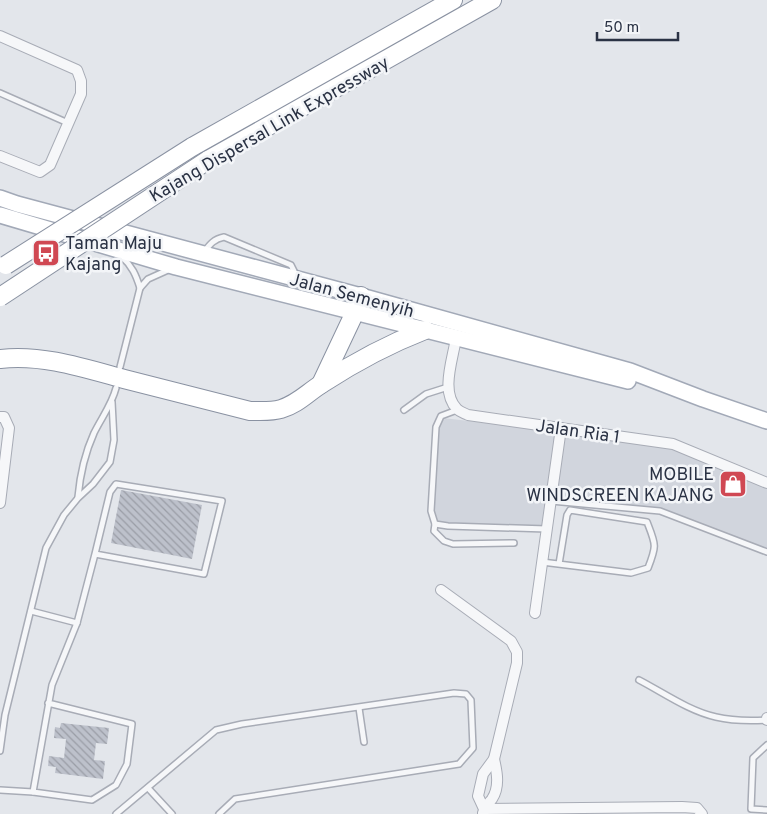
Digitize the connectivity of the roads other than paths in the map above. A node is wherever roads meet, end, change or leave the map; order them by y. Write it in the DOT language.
graph roads {
  1 [pos="453,0"];
  2 [pos="492,0"];
  3 [pos="0,36"];
  4 [pos="0,93"];
  5 [pos="68,123"];
  6 [pos="0,156"];
  7 [pos="0,198"];
  8 [pos="0,215"];
  9 [pos="167,245"];
  10 [pos="114,249"];
  11 [pos="202,254"];
  12 [pos="169,265"];
  13 [pos="3,267"];
  14 [pos="294,279"];
  15 [pos="140,288"];
  16 [pos="0,297"];
  17 [pos="358,304"];
  18 [pos="425,330"];
  19 [pos="456,338"];
  20 [pos="0,359"];
  21 [pos="120,367"];
  22 [pos="321,384"];
  23 [pos="448,387"];
  24 [pos="116,388"];
  25 [pos="703,399"];
  26 [pos="112,402"];
  27 [pos="404,410"];
  28 [pos="458,410"];
  29 [pos="0,416"];
  30 [pos="767,421"];
  31 [pos="561,428"];
  32 [pos="767,483"];
  33 [pos="78,498"];
  34 [pos="551,501"];
  35 [pos="0,504"];
  36 [pos="435,524"];
  37 [pos="547,529"];
  38 [pos="514,543"];
  39 [pos="767,552"];
  40 [pos="95,554"];
  41 [pos="542,562"];
  42 [pos="560,564"];
  43 [pos="441,590"];
  44 [pos="31,611"];
  45 [pos="535,613"];
  46 [pos="77,623"];
  47 [pos="639,680"];
  48 [pos="48,702"];
  49 [pos="358,708"];
  50 [pos="767,719"];
  51 [pos="364,742"];
  52 [pos="767,745"];
  53 [pos="0,751"];
  54 [pos="494,759"];
  55 [pos="148,788"];
  56 [pos="0,790"];
  57 [pos="34,792"];
  58 [pos="767,810"];
  59 [pos="484,811"];
  60 [pos="116,814"];
  61 [pos="172,814"];
  62 [pos="219,814"];
  63 [pos="702,814"];
  1 -- 13 [label="highway, Kajang Dispersal Link Expressway, bridge"];
  2 -- 16 [label="highway, Kajang Dispersal Link Expressway, bridge"];
  3 -- 5 [label="street"];
  4 -- 5 [label="lane"];
  5 -- 6 [label="street"];
  7 -- 9 [label="main road, Jalan Semenyih"];
  8 -- 10 [label="main road, Jalan Semenyih"];
  9 -- 11 [label="main road, Jalan Semenyih"];
  9 -- 12 [label="main road"];
  10 -- 12 [label="main road, Jalan Semenyih"];
  10 -- 15 [label="lane"];
  11 -- 14 [label="main road, Jalan Semenyih"];
  11 -- 14 [label="lane"];
  12 -- 15 [label="lane"];
  12 -- 17 [label="main road, Jalan Semenyih"];
  14 -- 17 [label="main road, Jalan Semenyih"];
  15 -- 21 [label="lane"];
  17 -- 18 [label="main road, Jalan Semenyih"];
  17 -- 22 [label="highway"];
  17 -- 25 [label="main road, Jalan Semenyih"];
  18 -- 19 [label="main road, Jalan Semenyih"];
  18 -- 22 [label="highway"];
  19 -- 23 [label="street"];
  19 -- 25 [label="main road, Jalan Semenyih"];
  20 -- 22 [label="highway"];
  23 -- 27 [label="lane"];
  23 -- 28 [label="street"];
  24 -- 26 [label="lane"];
  25 -- 30 [label="main road, Jalan Semenyih"];
  26 -- 33 [label="lane"];
  26 -- 33 [label="lane"];
  28 -- 31 [label="street, Jalan Ria 1"];
  28 -- 36 [label="lane"];
  29 -- 35 [label="street"];
  31 -- 32 [label="street, Jalan Ria 1"];
  31 -- 34 [label="street"];
  33 -- 44 [label="lane"];
  34 -- 37 [label="street"];
  34 -- 39 [label="lane"];
  36 -- 37 [label="lane"];
  36 -- 38 [label="lane"];
  37 -- 41 [label="street"];
  40 -- 40 [label="lane"];
  40 -- 46 [label="lane"];
  41 -- 42 [label="lane"];
  41 -- 45 [label="street"];
  42 -- 42 [label="lane"];
  43 -- 54 [label="street"];
  44 -- 46 [label="lane"];
  44 -- 53 [label="lane"];
  46 -- 48 [label="lane"];
  47 -- 50 [label="lane"];
  48 -- 57 [label="lane"];
  48 -- 57 [label="lane"];
  49 -- 51 [label="lane"];
  49 -- 55 [label="lane"];
  49 -- 62 [label="lane"];
  52 -- 58 [label="lane"];
  54 -- 59 [label="street"];
  54 -- 59 [label="street"];
  55 -- 60 [label="lane"];
  55 -- 61 [label="lane"];
  56 -- 57 [label="lane"];
  59 -- 63 [label="street"];
}
